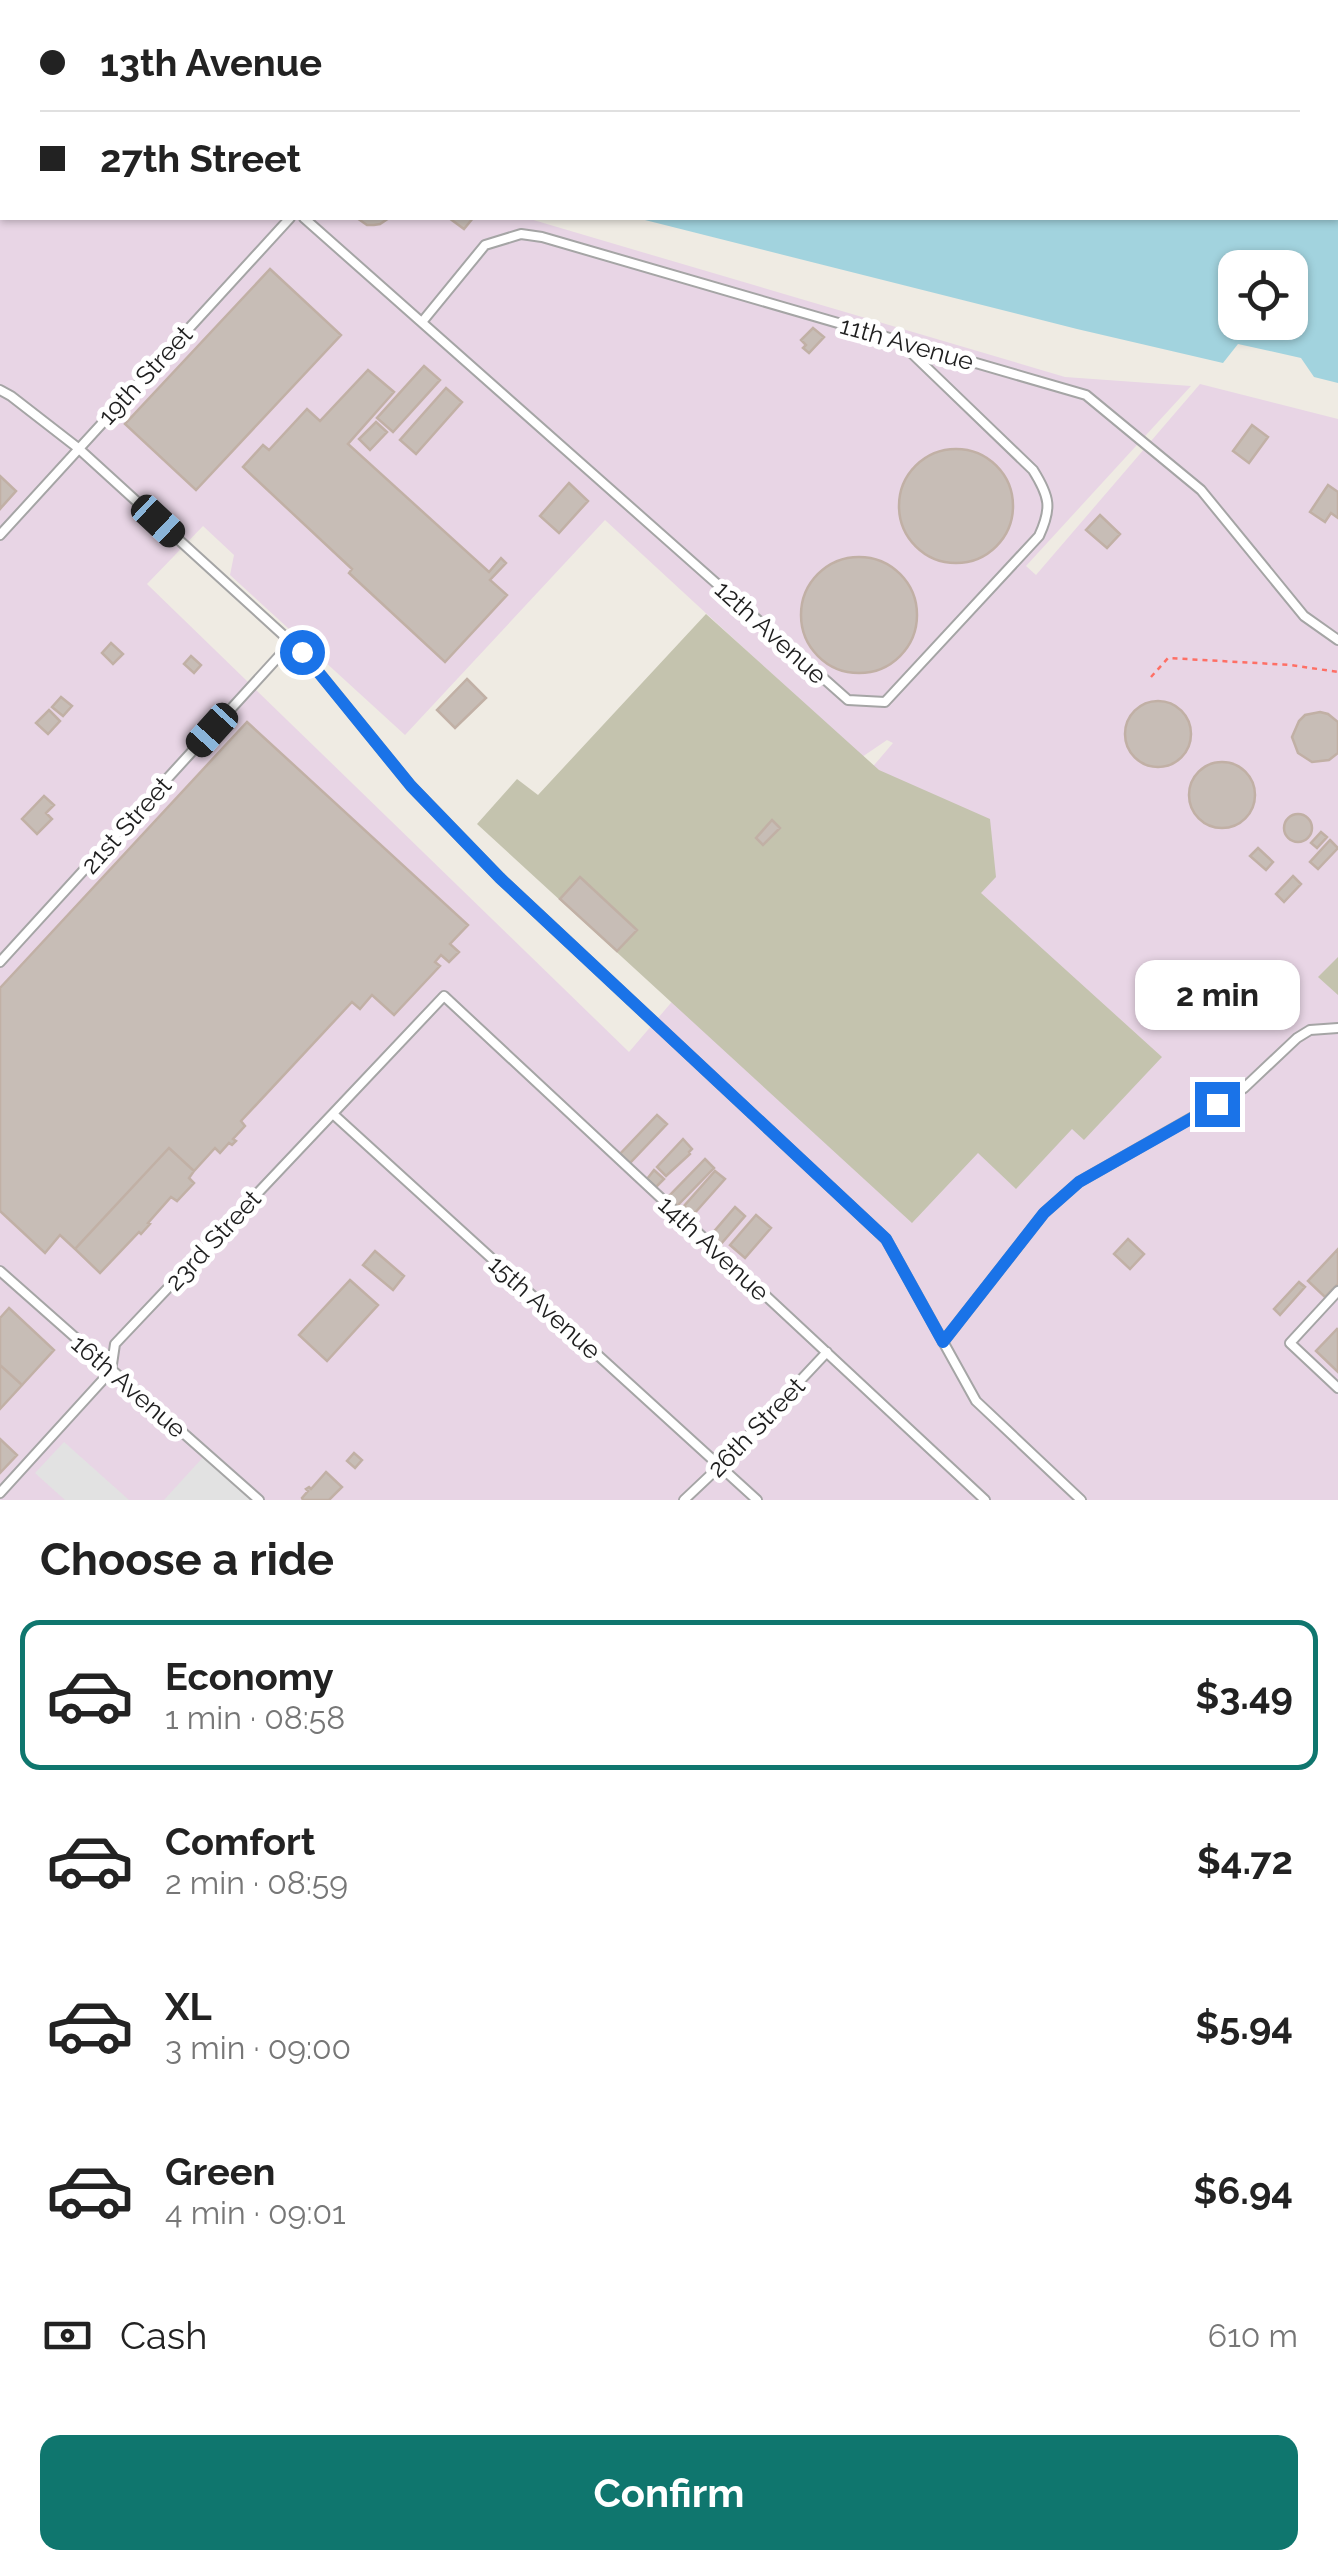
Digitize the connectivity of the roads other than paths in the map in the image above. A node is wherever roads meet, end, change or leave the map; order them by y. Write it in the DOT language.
graph roads {
  1 [pos="288,220"];
  2 [pos="306,220"];
  3 [pos="422,322"];
  4 [pos="898,340"];
  5 [pos="0,390"];
  6 [pos="78,448"];
  7 [pos="0,535"];
  8 [pos="1338,640"];
  9 [pos="292,643"];
  10 [pos="0,962"];
  11 [pos="444,996"];
  12 [pos="1338,1028"];
  13 [pos="333,1114"];
  14 [pos="0,1270"];
  15 [pos="1338,1291"];
  16 [pos="943,1342"];
  17 [pos="826,1352"];
  18 [pos="111,1371"];
  19 [pos="1338,1388"];
  20 [pos="720,1466"];
  21 [pos="0,1493"];
  22 [pos="259,1500"];
  23 [pos="684,1500"];
  24 [pos="757,1500"];
  25 [pos="984,1500"];
  26 [pos="1082,1500"];
  1 -- 6 [label="lane, 19th Street"];
  2 -- 3 [label="lane, 12th Avenue"];
  3 -- 4 [label="lane, 11th Avenue"];
  3 -- 4 [label="lane, 12th Avenue"];
  4 -- 8 [label="lane, 11th Avenue"];
  5 -- 6 [label="lane"];
  6 -- 7 [label="lane, 19th Street"];
  6 -- 9 [label="lane"];
  9 -- 10 [label="lane, 21st Street"];
  9 -- 16 [label="lane"];
  11 -- 13 [label="lane, 23rd Street"];
  11 -- 17 [label="lane, 14th Avenue"];
  12 -- 16 [label="lane"];
  13 -- 18 [label="lane, 23rd Street"];
  13 -- 20 [label="lane, 15th Avenue"];
  14 -- 18 [label="lane, 16th Avenue"];
  15 -- 19 [label="lane"];
  16 -- 26 [label="lane"];
  17 -- 20 [label="lane, 26th Street"];
  17 -- 25 [label="lane, 14th Avenue"];
  18 -- 21 [label="lane, 23rd Street"];
  18 -- 22 [label="lane, 16th Avenue"];
  20 -- 23 [label="lane, 26th Street"];
  20 -- 24 [label="lane, 15th Avenue"];
}
